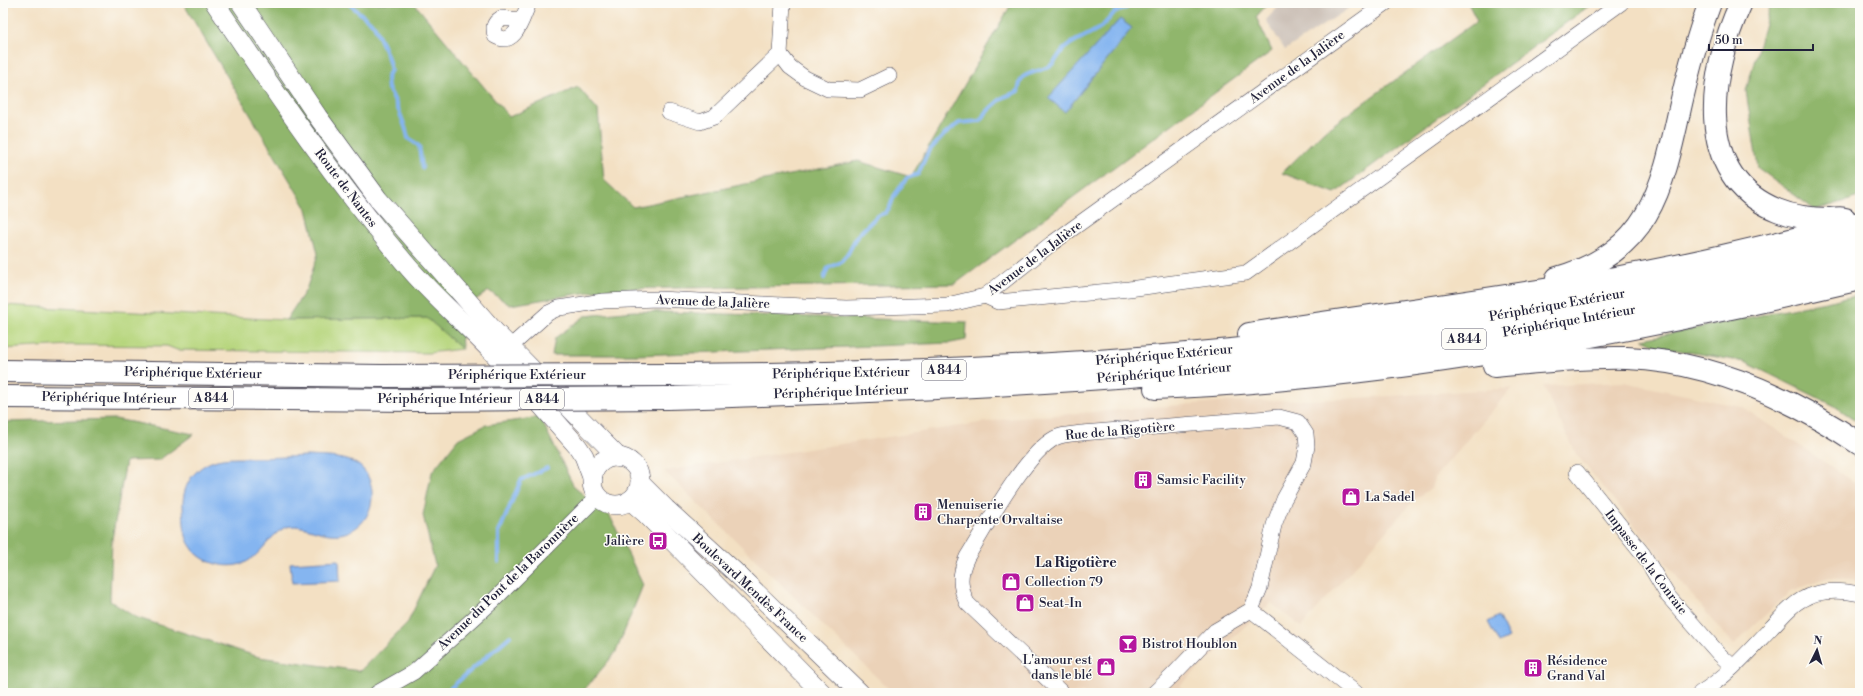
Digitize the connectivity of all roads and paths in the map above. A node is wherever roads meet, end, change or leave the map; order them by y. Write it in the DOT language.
graph roads {
  1 [pos="215,3"];
  2 [pos="241,3"];
  3 [pos="529,3"];
  4 [pos="783,3"];
  5 [pos="1386,3"];
  6 [pos="1621,3"];
  7 [pos="1710,3"];
  8 [pos="1741,3"];
  9 [pos="521,20"];
  10 [pos="780,54"];
  11 [pos="889,76"];
  12 [pos="669,112"];
  13 [pos="1860,223"];
  14 [pos="1860,242"];
  15 [pos="1860,260"];
  16 [pos="1860,278"];
  17 [pos="1517,294"];
  18 [pos="985,296"];
  19 [pos="504,352"];
  20 [pos="1149,357"];
  21 [pos="1428,363"];
  22 [pos="3,371"];
  23 [pos="1062,381"];
  24 [pos="3,397"];
  25 [pos="1860,444"];
  26 [pos="619,458"];
  27 [pos="1577,472"];
  28 [pos="640,483"];
  29 [pos="595,488"];
  30 [pos="630,500"];
  31 [pos="1860,594"];
  32 [pos="1251,610"];
  33 [pos="1733,667"];
  34 [pos="377,693"];
  35 [pos="822,693"];
  36 [pos="860,693"];
  37 [pos="1062,693"];
  38 [pos="1154,693"];
  39 [pos="1356,693"];
  40 [pos="1700,693"];
  1 -- 19 [label="main road, Route de Nantes"];
  2 -- 19 [label="main road, Route de Nantes"];
  3 -- 9 [label="street"];
  4 -- 10 [label="street"];
  5 -- 18 [label="street, Avenue de la Jalière"];
  6 -- 18 [label="street"];
  7 -- 17 [label="highway"];
  8 -- 13 [label="highway"];
  10 -- 11 [label="street"];
  10 -- 12 [label="street"];
  13 -- 17 [label="highway"];
  14 -- 20 [label="highway, Périphérique Extérieur / A 844"];
  15 -- 23 [label="highway, Périphérique Intérieur / A 844"];
  16 -- 21 [label="highway"];
  17 -- 20 [label="highway"];
  18 -- 19 [label="street, Avenue de la Jalière"];
  19 -- 26 [label="main road, Route de Nantes"];
  19 -- 29 [label="main road, Route de Nantes"];
  20 -- 22 [label="highway, Périphérique Extérieur / A 844, bridge"];
  21 -- 23 [label="highway"];
  21 -- 25 [label="highway"];
  23 -- 24 [label="highway, Périphérique Intérieur / A 844, bridge"];
  26 -- 28 [label="main road"];
  26 -- 29 [label="main road"];
  27 -- 33 [label="street, Impasse de la Conraie"];
  28 -- 30 [label="main road"];
  28 -- 36 [label="main road, Boulevard Mendès France"];
  29 -- 30 [label="main road"];
  29 -- 34 [label="street, Avenue du Pont de la Baronnière"];
  30 -- 35 [label="main road, Boulevard Mendès France"];
  31 -- 33 [label="street"];
  32 -- 37 [label="street, Rue de la Rigotière"];
  32 -- 38 [label="street"];
  32 -- 39 [label="street"];
  33 -- 40 [label="street"];
}
